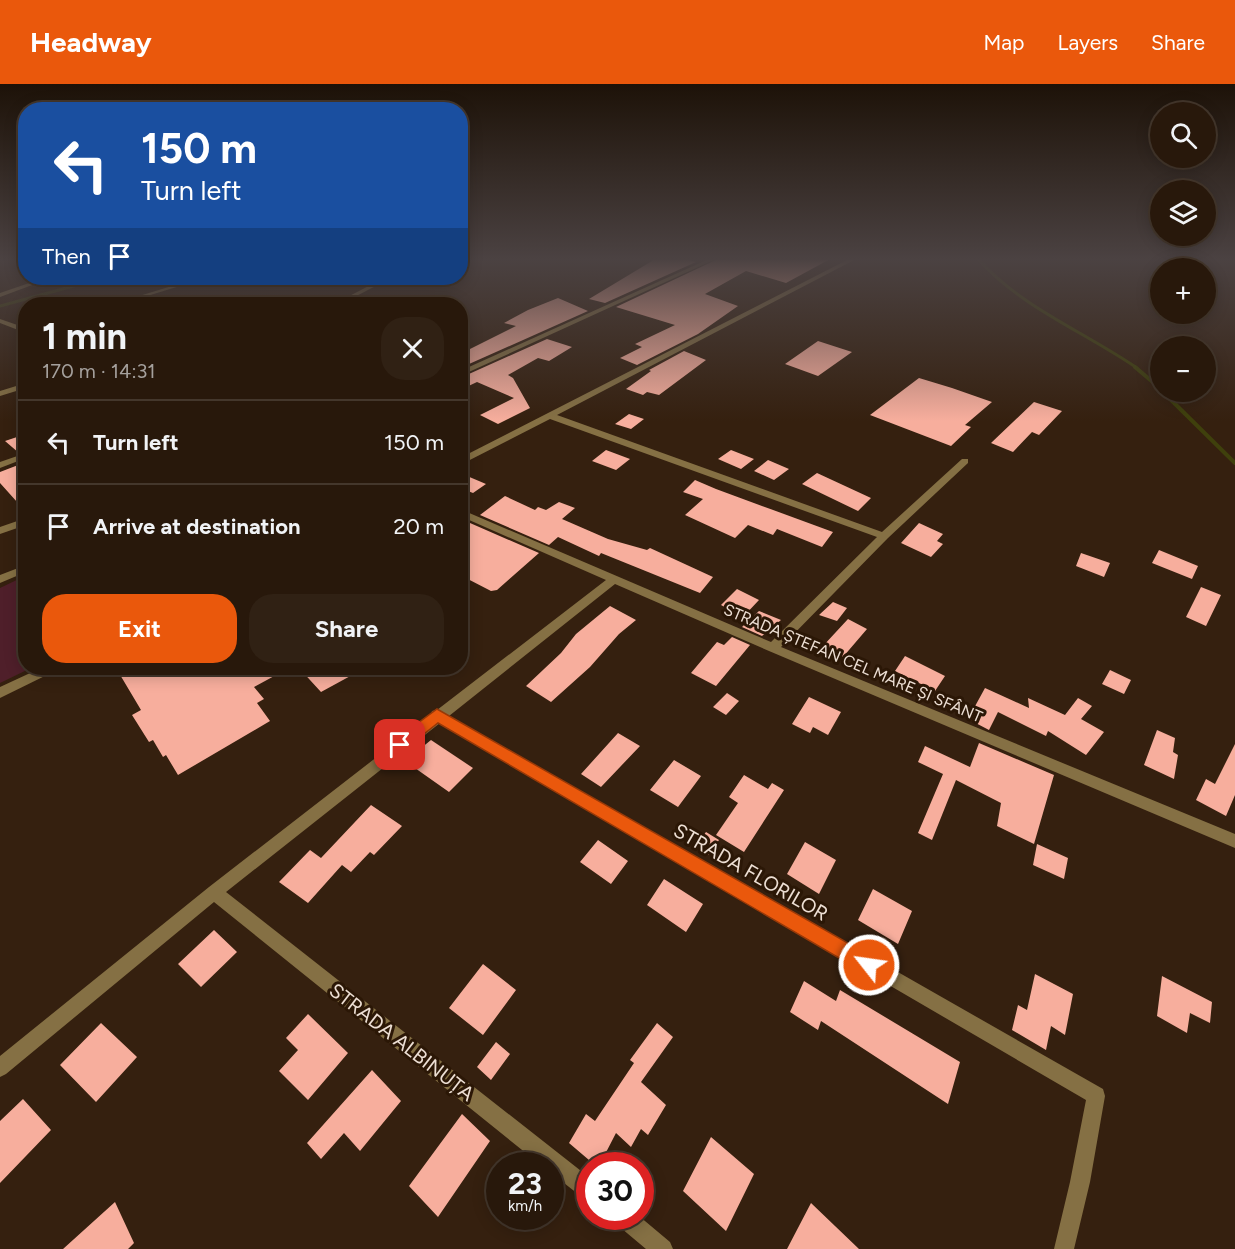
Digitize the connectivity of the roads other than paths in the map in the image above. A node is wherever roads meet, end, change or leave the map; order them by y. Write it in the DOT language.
graph roads {
  1 [pos="596,312"];
  2 [pos="750,312"];
  3 [pos="0,321"];
  4 [pos="18,328"];
  5 [pos="468,370"];
  6 [pos="18,388"];
  7 [pos="0,394"];
  8 [pos="551,416"];
  9 [pos="18,458"];
  10 [pos="468,458"];
  11 [pos="965,461"];
  12 [pos="0,465"];
  13 [pos="468,515"];
  14 [pos="18,524"];
  15 [pos="0,531"];
  16 [pos="884,536"];
  17 [pos="18,571"];
  18 [pos="0,579"];
  19 [pos="614,579"];
  20 [pos="773,648"];
  21 [pos="37,675"];
  22 [pos="0,693"];
  23 [pos="437,715"];
  24 [pos="1235,841"];
  25 [pos="214,892"];
  26 [pos="0,1068"];
  27 [pos="576,1180"];
  28 [pos="639,1230"];
  29 [pos="663,1249"];
  30 [pos="1064,1249"];
  1 -- 5 [label="street"];
  2 -- 8 [label="street"];
  3 -- 4 [label="street"];
  6 -- 7 [label="street"];
  8 -- 10 [label="street"];
  8 -- 16 [label="street"];
  9 -- 12 [label="street"];
  11 -- 16 [label="street"];
  13 -- 19 [label="street, STRADA ȘTEFAN CEL MARE ȘI SFÂNT"];
  14 -- 15 [label="street"];
  16 -- 20 [label="street"];
  17 -- 18 [label="street"];
  19 -- 20 [label="street, STRADA ȘTEFAN CEL MARE ȘI SFÂNT"];
  19 -- 23 [label="street"];
  20 -- 24 [label="street, STRADA ȘTEFAN CEL MARE ȘI SFÂNT"];
  21 -- 22 [label="street"];
  23 -- 25 [label="street"];
  23 -- 30 [label="street, STRADA FLORILOR"];
  25 -- 26 [label="street"];
  25 -- 27 [label="street, STRADA ALBINUȚA"];
  28 -- 29 [label="street"];
}
